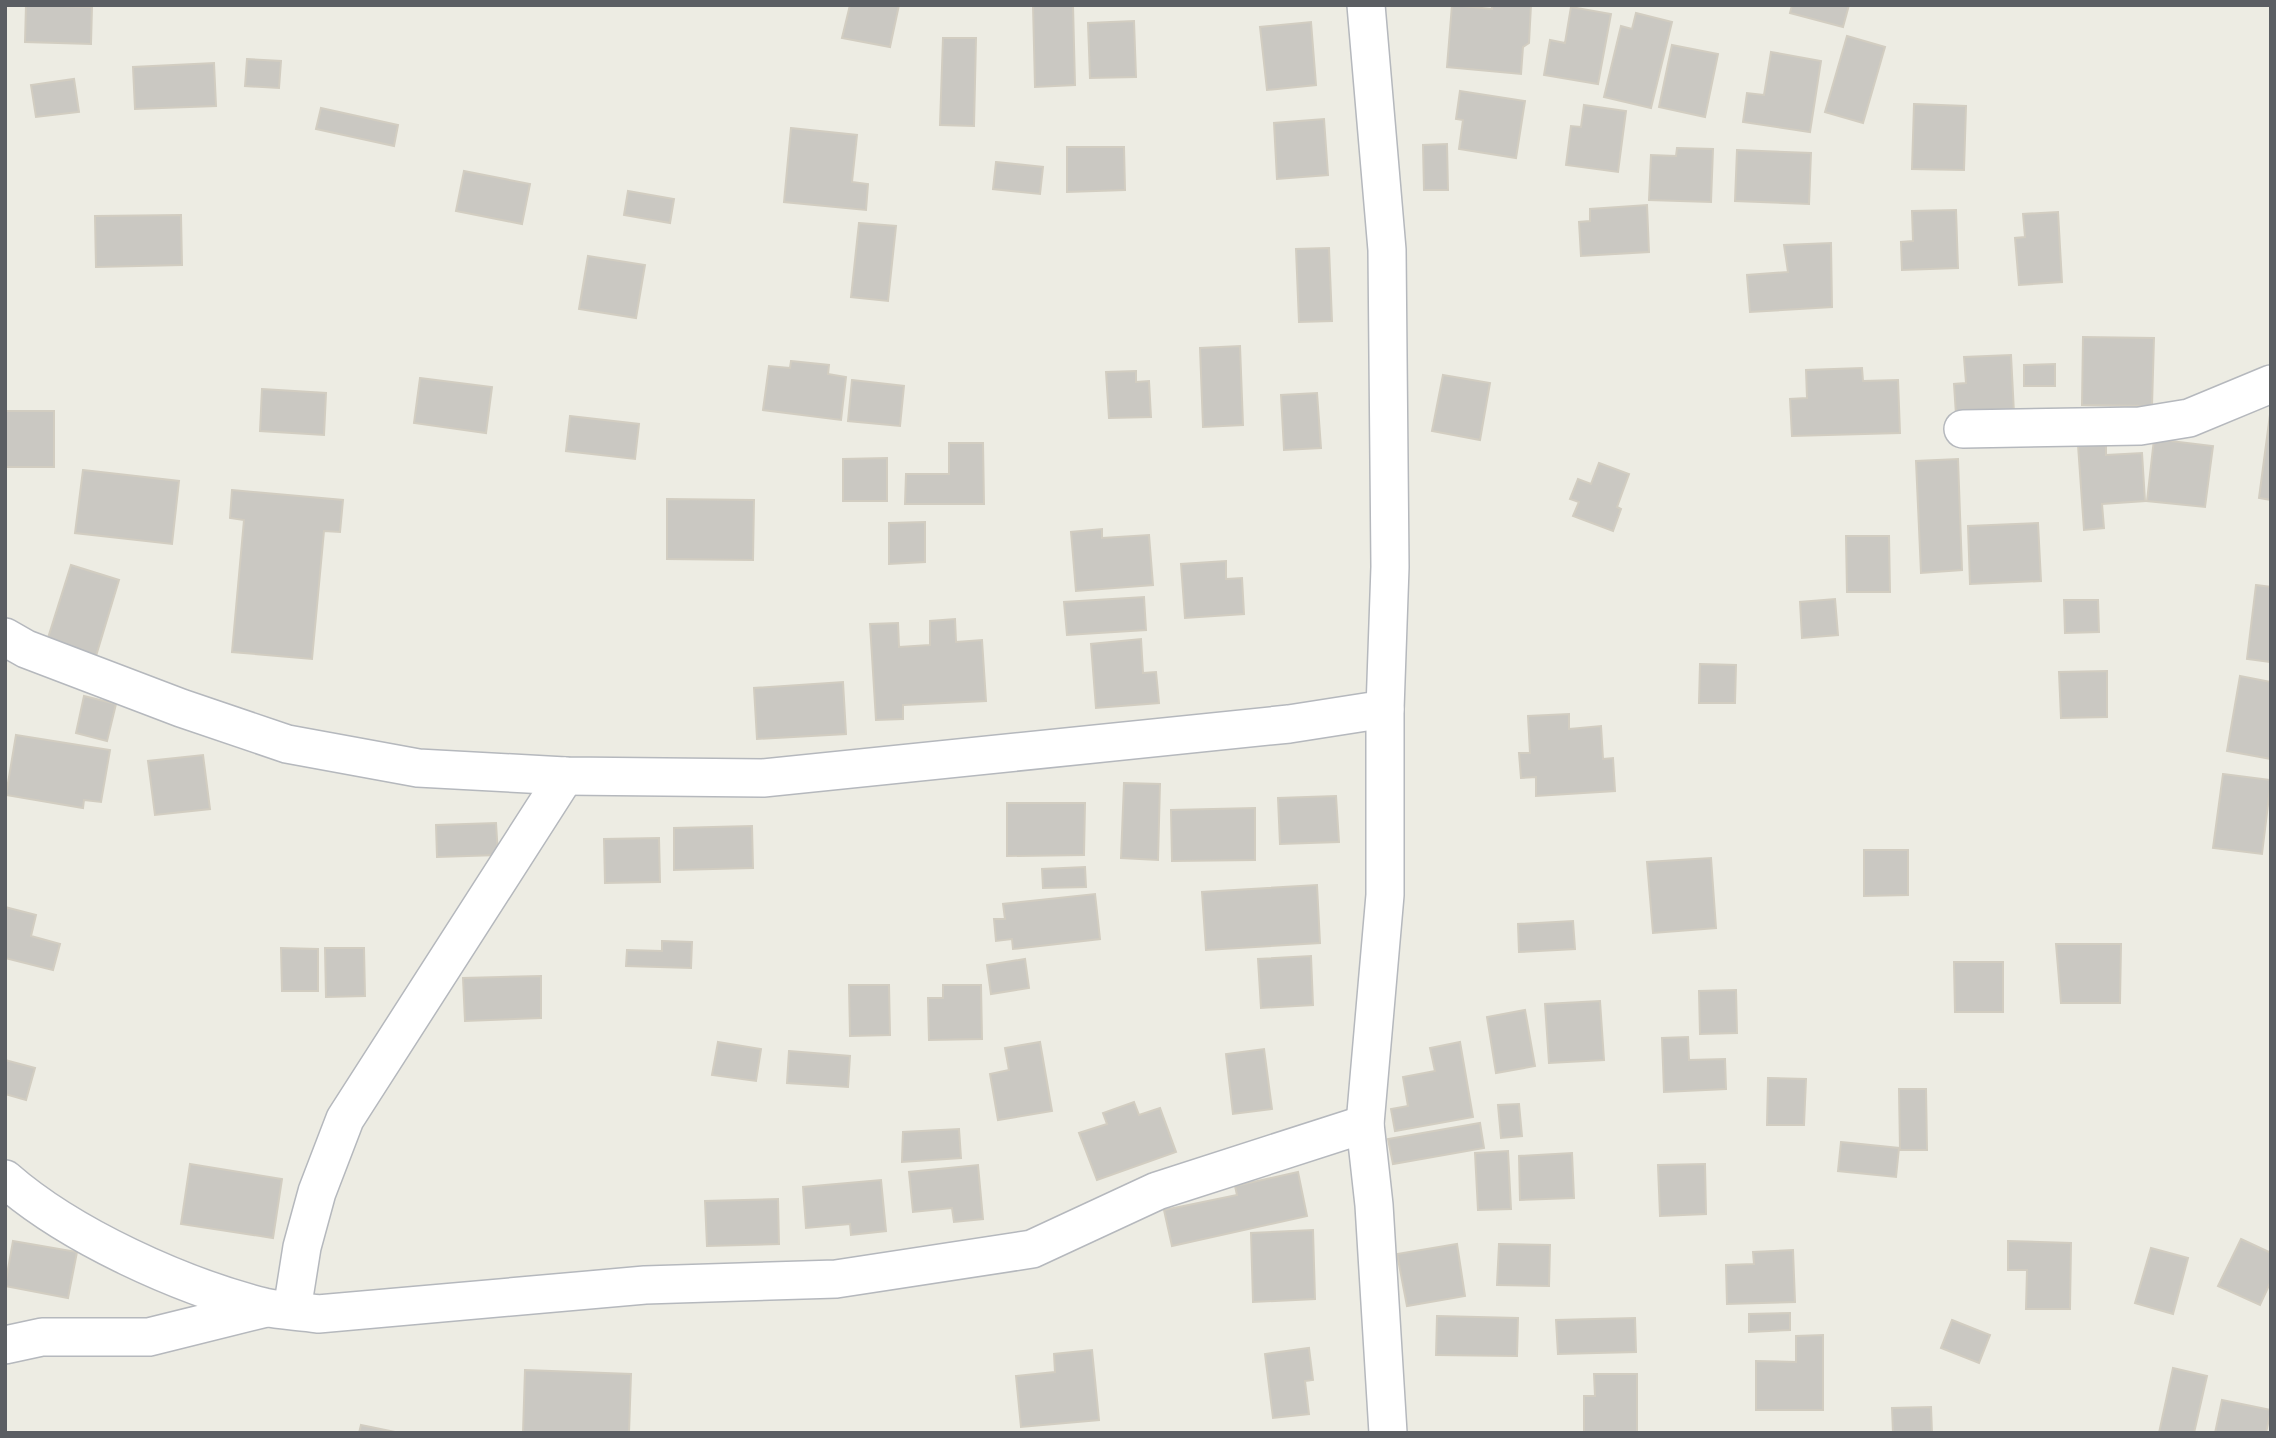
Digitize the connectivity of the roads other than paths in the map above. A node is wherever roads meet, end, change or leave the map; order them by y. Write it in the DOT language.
graph roads {
  1 [pos="1366,5"];
  2 [pos="2271,384"];
  3 [pos="1963,429"];
  4 [pos="5,637"];
  5 [pos="1385,709"];
  6 [pos="565,776"];
  7 [pos="1365,1124"];
  8 [pos="5,1180"];
  9 [pos="279,1309"];
  10 [pos="5,1345"];
  11 [pos="1388,1433"];
  1 -- 5 [label="street"];
  2 -- 3 [label="street"];
  4 -- 6 [label="street"];
  5 -- 6 [label="street"];
  5 -- 7 [label="street"];
  6 -- 9 [label="street"];
  7 -- 9 [label="street"];
  7 -- 11 [label="street"];
  8 -- 9 [label="street"];
  9 -- 10 [label="street"];
}
